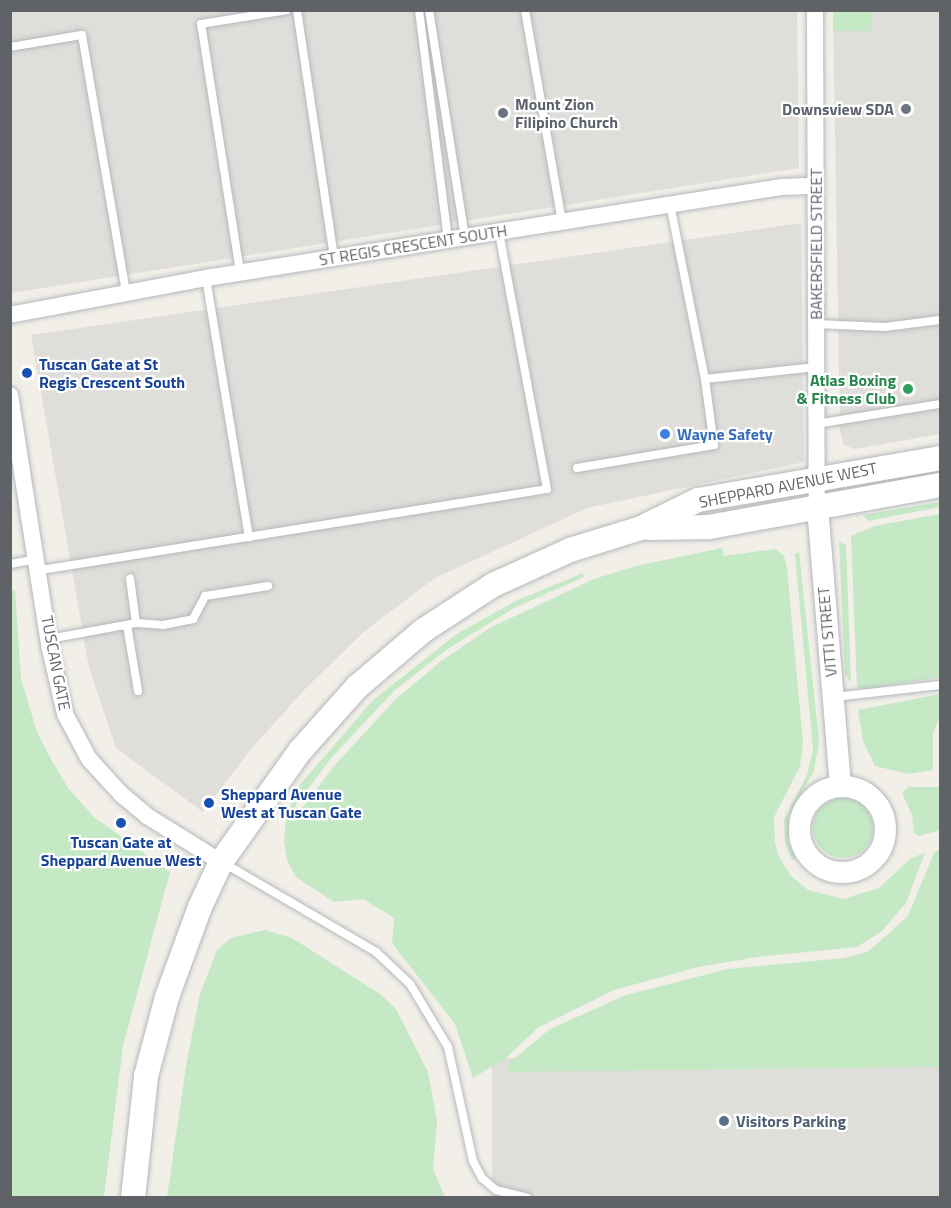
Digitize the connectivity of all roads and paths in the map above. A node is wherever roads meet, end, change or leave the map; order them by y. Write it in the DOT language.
graph roads {
  1 [pos="287,10"];
  2 [pos="297,10"];
  3 [pos="419,10"];
  4 [pos="429,10"];
  5 [pos="525,10"];
  6 [pos="815,10"];
  7 [pos="10,47"];
  8 [pos="816,186"];
  9 [pos="670,204"];
  10 [pos="562,221"];
  11 [pos="499,232"];
  12 [pos="457,238"];
  13 [pos="334,258"];
  14 [pos="240,272"];
  15 [pos="206,278"];
  16 [pos="126,293"];
  17 [pos="10,315"];
  18 [pos="940,320"];
  19 [pos="816,324"];
  20 [pos="816,366"];
  21 [pos="705,379"];
  22 [pos="10,395"];
  23 [pos="940,404"];
  24 [pos="816,424"];
  25 [pos="940,458"];
  26 [pos="577,468"];
  27 [pos="815,478"];
  28 [pos="940,485"];
  29 [pos="817,506"];
  30 [pos="641,528"];
  31 [pos="249,537"];
  32 [pos="10,564"];
  33 [pos="40,565"];
  34 [pos="130,578"];
  35 [pos="268,586"];
  36 [pos="131,624"];
  37 [pos="49,639"];
  38 [pos="940,686"];
  39 [pos="138,691"];
  40 [pos="833,697"];
  41 [pos="840,785"];
  42 [pos="221,862"];
  43 [pos="133,1197"];
  44 [pos="527,1197"];
  1 -- 14 [label="lane"];
  2 -- 13 [label="lane"];
  3 -- 12 [label="lane"];
  4 -- 12 [label="lane"];
  5 -- 10 [label="lane"];
  6 -- 8 [label="street, BAKERSFIELD STREET"];
  7 -- 16 [label="lane"];
  8 -- 9 [label="street, ST REGIS CRESCENT SOUTH"];
  8 -- 19 [label="street, BAKERSFIELD STREET"];
  9 -- 10 [label="street, ST REGIS CRESCENT SOUTH"];
  9 -- 21 [label="lane"];
  10 -- 11 [label="street, ST REGIS CRESCENT SOUTH"];
  11 -- 12 [label="street, ST REGIS CRESCENT SOUTH"];
  11 -- 31 [label="lane"];
  12 -- 13 [label="street, ST REGIS CRESCENT SOUTH"];
  13 -- 14 [label="street, ST REGIS CRESCENT SOUTH"];
  14 -- 15 [label="street, ST REGIS CRESCENT SOUTH"];
  15 -- 16 [label="street, ST REGIS CRESCENT SOUTH"];
  15 -- 31 [label="lane"];
  16 -- 17 [label="street, ST REGIS CRESCENT SOUTH"];
  18 -- 19 [label="lane"];
  19 -- 20 [label="street, BAKERSFIELD STREET"];
  20 -- 21 [label="lane"];
  20 -- 24 [label="street, BAKERSFIELD STREET"];
  21 -- 26 [label="lane"];
  22 -- 33 [label="street, TUSCAN GATE"];
  23 -- 24 [label="lane"];
  24 -- 27 [label="street, BAKERSFIELD STREET"];
  25 -- 27 [label="main road, SHEPPARD AVENUE WEST"];
  27 -- 29 [label="street, VITTI STREET"];
  27 -- 30 [label="main road, SHEPPARD AVENUE WEST"];
  28 -- 29 [label="main road, SHEPPARD AVENUE WEST"];
  29 -- 30 [label="main road, SHEPPARD AVENUE WEST"];
  29 -- 40 [label="street, VITTI STREET"];
  30 -- 42 [label="main road, SHEPPARD AVENUE WEST"];
  31 -- 33 [label="lane"];
  32 -- 33 [label="lane"];
  33 -- 37 [label="street, TUSCAN GATE"];
  34 -- 36 [label="lane"];
  35 -- 36 [label="lane"];
  36 -- 37 [label="lane"];
  36 -- 39 [label="lane"];
  37 -- 42 [label="street, TUSCAN GATE"];
  38 -- 40 [label="lane"];
  40 -- 41 [label="street, VITTI STREET"];
  41 -- 41 [label="street"];
  42 -- 43 [label="main road, SHEPPARD AVENUE WEST"];
  42 -- 44 [label="lane"];
}
